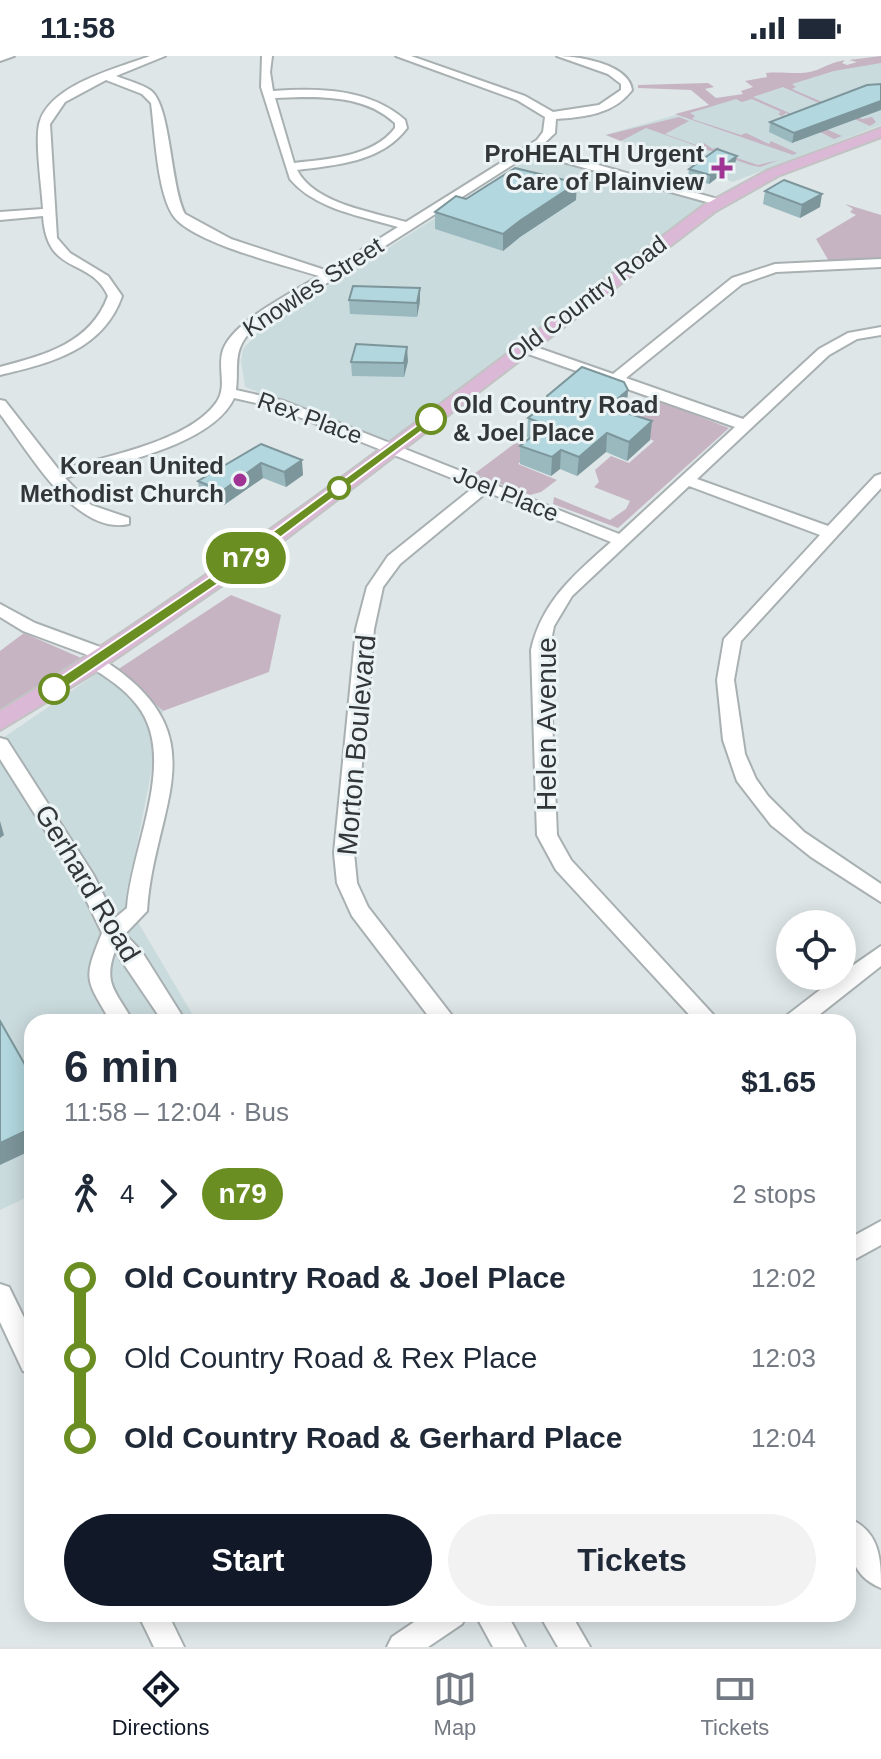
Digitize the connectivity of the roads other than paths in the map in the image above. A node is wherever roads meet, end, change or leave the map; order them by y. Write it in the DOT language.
graph roads {
  1 [pos="9,56"];
  2 [pos="160,56"];
  3 [pos="267,56"];
  4 [pos="401,56"];
  5 [pos="562,56"];
  6 [pos="0,58"];
  7 [pos="109,77"];
  8 [pos="269,95"];
  9 [pos="551,116"];
  10 [pos="881,132"];
  11 [pos="529,149"];
  12 [pos="291,167"];
  13 [pos="717,203"];
  14 [pos="49,212"];
  15 [pos="0,216"];
  16 [pos="407,226"];
  17 [pos="881,263"];
  18 [pos="329,275"];
  19 [pos="881,331"];
  20 [pos="522,347"];
  21 [pos="0,371"];
  22 [pos="615,380"];
  23 [pos="228,392"];
  24 [pos="2,412"];
  25 [pos="745,425"];
  26 [pos="391,449"];
  27 [pos="55,476"];
  28 [pos="881,479"];
  29 [pos="686,480"];
  30 [pos="485,486"];
  31 [pos="123,521"];
  32 [pos="831,533"];
  33 [pos="621,540"];
  34 [pos="0,609"];
  35 [pos="100,659"];
  36 [pos="0,722"];
  37 [pos="0,744"];
  38 [pos="881,894"];
  39 [pos="112,933"];
  40 [pos="881,954"];
  41 [pos="117,1014"];
  42 [pos="170,1014"];
  43 [pos="440,1014"];
  44 [pos="702,1014"];
  45 [pos="804,1014"];
  46 [pos="881,1232"];
  47 [pos="856,1247"];
  48 [pos="0,1295"];
  49 [pos="24,1345"];
  50 [pos="856,1542"];
  51 [pos="881,1574"];
  52 [pos="157,1622"];
  53 [pos="440,1622"];
  54 [pos="495,1622"];
  55 [pos="559,1622"];
  56 [pos="169,1647"];
  57 [pos="402,1647"];
  58 [pos="510,1647"];
  59 [pos="575,1647"];
  1 -- 6 [label="street"];
  2 -- 7 [label="street"];
  3 -- 8 [label="street"];
  4 -- 9 [label="street"];
  5 -- 9 [label="street"];
  7 -- 14 [label="street"];
  7 -- 18 [label="street"];
  8 -- 12 [label="street"];
  8 -- 12 [label="street"];
  9 -- 11 [label="street, Knowles Street"];
  10 -- 13 [label="main road, Old Country Road"];
  11 -- 13 [label="street"];
  11 -- 16 [label="street, Knowles Street"];
  12 -- 16 [label="street"];
  13 -- 20 [label="main road, Old Country Road"];
  14 -- 15 [label="street"];
  14 -- 21 [label="street"];
  16 -- 18 [label="street, Knowles Street"];
  17 -- 22 [label="street"];
  18 -- 23 [label="street, Knowles Street"];
  19 -- 25 [label="street, Helen Avenue"];
  20 -- 22 [label="street"];
  20 -- 26 [label="main road, Old Country Road"];
  22 -- 25 [label="street"];
  23 -- 26 [label="street, Rex Place"];
  23 -- 27 [label="street"];
  24 -- 27 [label="street"];
  25 -- 29 [label="street, Helen Avenue"];
  26 -- 30 [label="street, Joel Place"];
  26 -- 35 [label="main road, Old Country Road"];
  27 -- 31 [label="street"];
  28 -- 32 [label="street"];
  29 -- 32 [label="street"];
  29 -- 33 [label="street, Helen Avenue"];
  30 -- 33 [label="street, Joel Place"];
  30 -- 43 [label="street, Morton Boulevard"];
  32 -- 38 [label="street"];
  33 -- 44 [label="street, Helen Avenue"];
  34 -- 35 [label="street"];
  35 -- 36 [label="main road, Old Country Road"];
  35 -- 39 [label="street"];
  37 -- 39 [label="street, Gerhard Road"];
  39 -- 41 [label="street"];
  39 -- 42 [label="street, Gerhard Road"];
  40 -- 45 [label="street"];
  46 -- 47 [label="street"];
  48 -- 49 [label="street"];
  50 -- 51 [label="street"];
  52 -- 56 [label="street"];
  53 -- 57 [label="street"];
  54 -- 58 [label="street"];
  55 -- 59 [label="street"];
}
